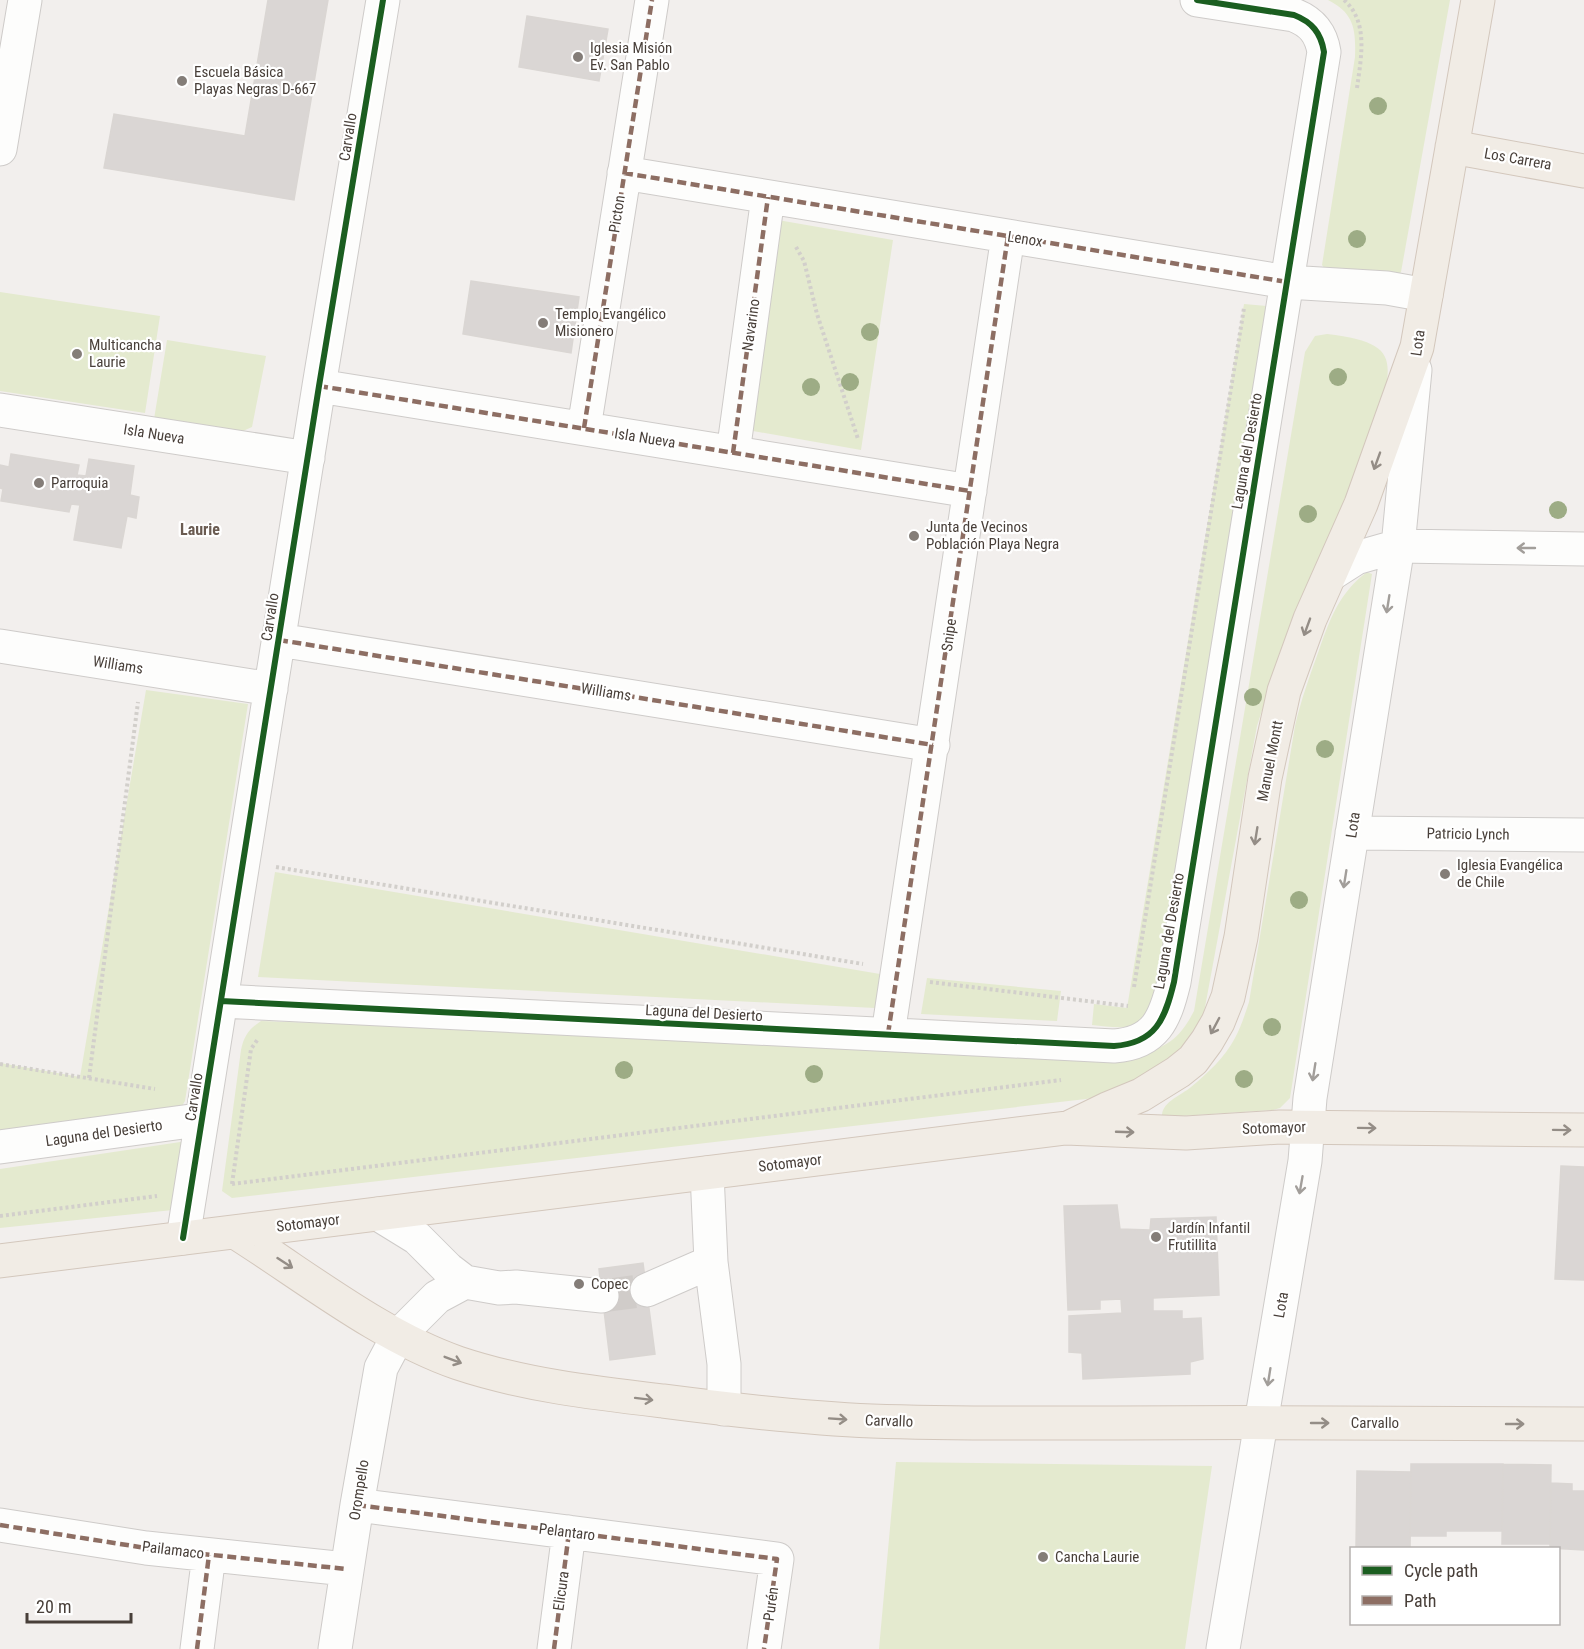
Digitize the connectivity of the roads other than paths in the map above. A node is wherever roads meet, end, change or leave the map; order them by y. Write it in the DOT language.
graph roads {
  1 [pos="25,0"];
  2 [pos="383,0"];
  3 [pos="651,0"];
  4 [pos="1197,0"];
  5 [pos="1478,0"];
  6 [pos="1452,147"];
  7 [pos="0,149"];
  8 [pos="1584,171"];
  9 [pos="624,173"];
  10 [pos="768,197"];
  11 [pos="1008,236"];
  12 [pos="1287,282"];
  13 [pos="1426,295"];
  14 [pos="1417,347"];
  15 [pos="319,386"];
  16 [pos="0,410"];
  17 [pos="584,428"];
  18 [pos="733,453"];
  19 [pos="308,458"];
  20 [pos="970,491"];
  21 [pos="1398,546"];
  22 [pos="1584,549"];
  23 [pos="1331,574"];
  24 [pos="279,640"];
  25 [pos="0,646"];
  26 [pos="271,689"];
  27 [pos="933,745"];
  28 [pos="1352,833"];
  29 [pos="1584,835"];
  30 [pos="221,1001"];
  31 [pos="888,1034"];
  32 [pos="205,1105"];
  33 [pos="1308,1126"];
  34 [pos="1066,1128"];
  35 [pos="1584,1130"];
  36 [pos="0,1147"];
  37 [pos="707,1173"];
  38 [pos="378,1214"];
  39 [pos="235,1232"];
  40 [pos="183,1238"];
  41 [pos="0,1261"];
  42 [pos="711,1262"];
  43 [pos="465,1282"];
  44 [pos="647,1290"];
  45 [pos="602,1296"];
  46 [pos="398,1336"];
  47 [pos="724,1409"];
  48 [pos="1262,1422"];
  49 [pos="1584,1424"];
  50 [pos="357,1505"];
  51 [pos="0,1525"];
  52 [pos="569,1532"];
  53 [pos="209,1555"];
  54 [pos="777,1559"];
  55 [pos="346,1569"];
  56 [pos="197,1649"];
  57 [pos="335,1649"];
  58 [pos="554,1649"];
  59 [pos="765,1649"];
  60 [pos="1223,1649"];
  1 -- 7 [label="street"];
  2 -- 15 [label="street, Carvallo"];
  3 -- 9 [label="street, Picton"];
  4 -- 12 [label="street, Laguna del Desierto"];
  5 -- 6 [label="main road, Lota"];
  6 -- 8 [label="main road, Los Carrera"];
  6 -- 13 [label="main road, Lota"];
  9 -- 10 [label="street, Lenox"];
  9 -- 17 [label="street, Picton"];
  10 -- 11 [label="street, Lenox"];
  10 -- 18 [label="street, Navarino"];
  11 -- 12 [label="street, Lenox"];
  11 -- 20 [label="street, Snipe"];
  12 -- 13 [label="street, Lenox"];
  12 -- 31 [label="street, Laguna del Desierto"];
  13 -- 14 [label="main road, Lota"];
  14 -- 21 [label="street, Lota"];
  14 -- 23 [label="main road, Manuel Montt, one-way"];
  15 -- 17 [label="street, Isla Nueva"];
  15 -- 19 [label="street, Carvallo"];
  16 -- 19 [label="street, Isla Nueva"];
  17 -- 18 [label="street, Isla Nueva"];
  18 -- 20 [label="street, Isla Nueva"];
  19 -- 24 [label="street, Carvallo"];
  20 -- 27 [label="street, Snipe"];
  22 -- 21 [label="street, one-way"];
  21 -- 23 [label="street"];
  21 -- 28 [label="street, Lota, one-way"];
  23 -- 34 [label="main road, Manuel Montt, one-way"];
  24 -- 26 [label="street, Carvallo"];
  24 -- 27 [label="street, Williams"];
  25 -- 26 [label="street, Williams"];
  26 -- 30 [label="street, Carvallo"];
  27 -- 31 [label="street, Snipe"];
  28 -- 29 [label="street, Patricio Lynch"];
  28 -- 33 [label="street, Lota, one-way"];
  30 -- 31 [label="street, Laguna del Desierto"];
  30 -- 32 [label="street, Carvallo"];
  32 -- 36 [label="street, Laguna del Desierto"];
  32 -- 40 [label="street, Carvallo"];
  34 -- 33 [label="main road, Sotomayor, one-way"];
  33 -- 35 [label="main road, Sotomayor, one-way"];
  33 -- 48 [label="street, Lota, one-way"];
  34 -- 37 [label="main road, Sotomayor"];
  37 -- 38 [label="main road, Sotomayor"];
  37 -- 42 [label="street"];
  38 -- 39 [label="main road, Sotomayor"];
  38 -- 43 [label="street"];
  39 -- 40 [label="main road, Sotomayor"];
  39 -- 46 [label="main road, Carvallo, one-way"];
  40 -- 41 [label="main road, Sotomayor"];
  42 -- 44 [label="street"];
  42 -- 47 [label="street"];
  43 -- 45 [label="street"];
  43 -- 46 [label="street, Orompello"];
  46 -- 47 [label="main road, Carvallo, one-way"];
  46 -- 50 [label="street, Orompello"];
  47 -- 48 [label="main road, Carvallo, one-way"];
  48 -- 49 [label="main road, Carvallo, one-way"];
  48 -- 60 [label="street, Lota"];
  50 -- 52 [label="street, Pelantaro"];
  50 -- 55 [label="street, Orompello"];
  51 -- 53 [label="street, Pailamaco"];
  52 -- 54 [label="street, Pelantaro"];
  52 -- 58 [label="street, Elicura"];
  53 -- 55 [label="street, Pailamaco"];
  53 -- 56 [label="street"];
  54 -- 59 [label="street, Purén"];
  55 -- 57 [label="street, Orompello"];
}
